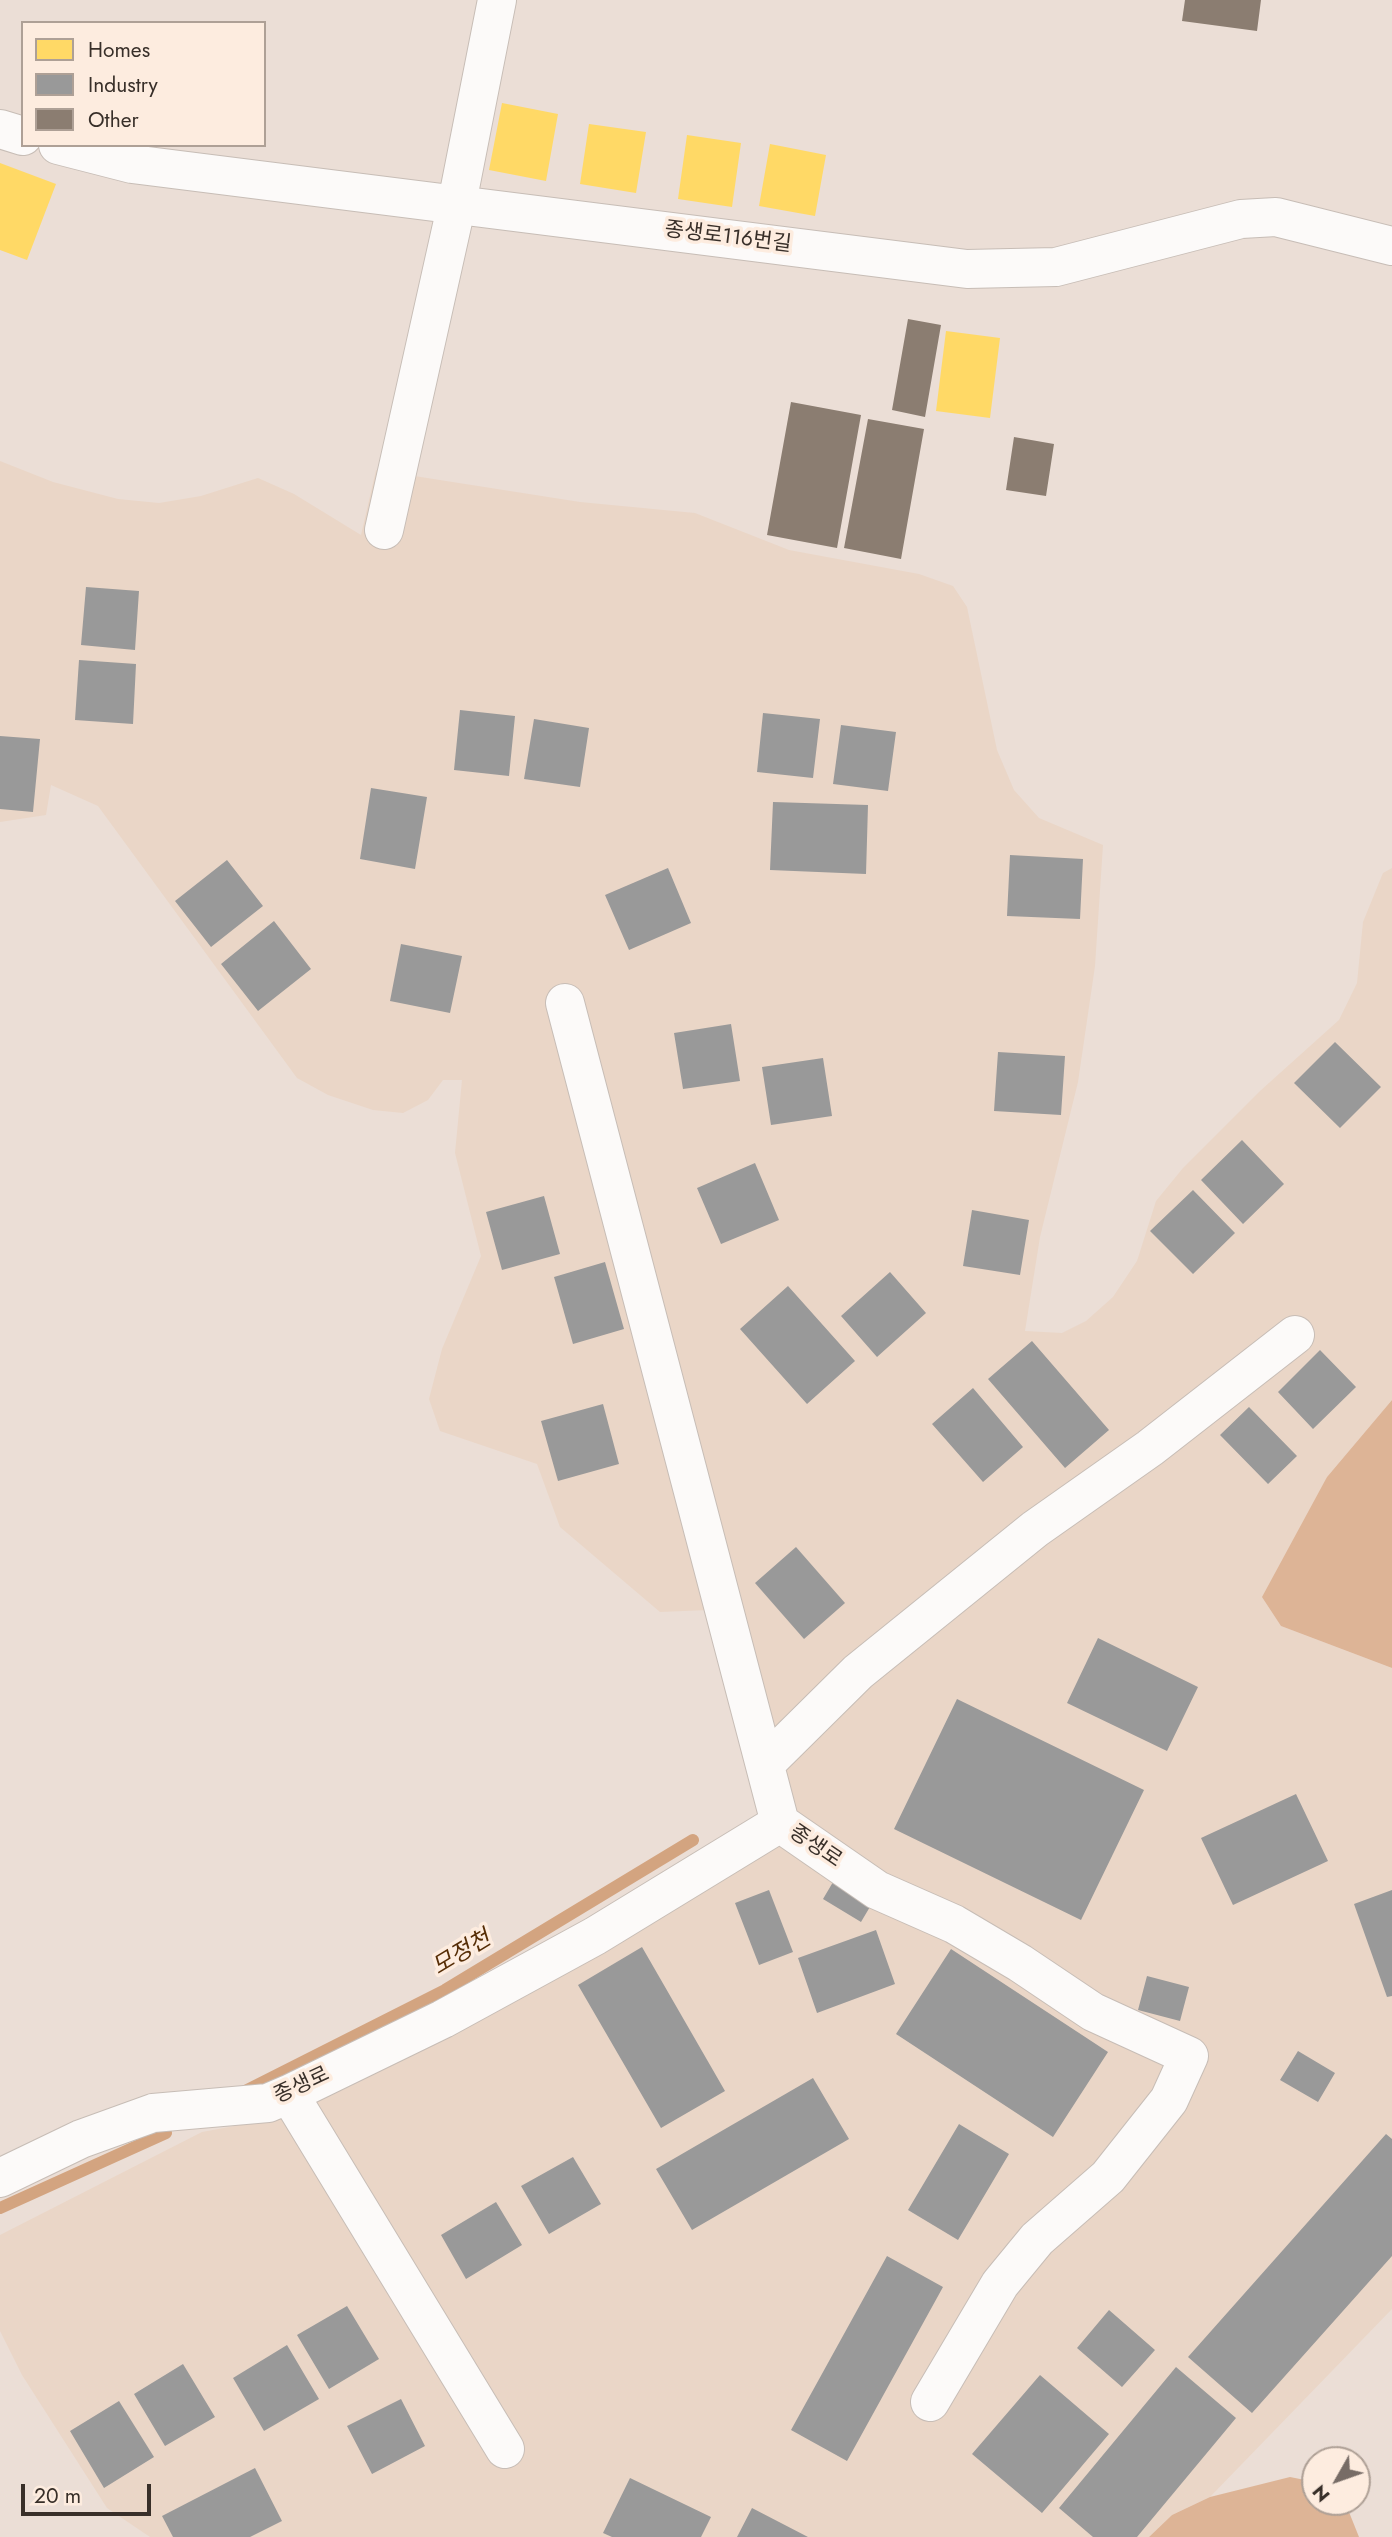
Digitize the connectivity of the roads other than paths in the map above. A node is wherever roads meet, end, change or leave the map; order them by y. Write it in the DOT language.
graph roads {
  1 [pos="497,0"];
  2 [pos="0,130"];
  3 [pos="21,135"];
  4 [pos="66,147"];
  5 [pos="457,203"];
  6 [pos="1392,246"];
  7 [pos="384,530"];
  8 [pos="565,1003"];
  9 [pos="1295,1335"];
  10 [pos="766,1763"];
  11 [pos="780,1823"];
  12 [pos="289,2094"];
  13 [pos="0,2178"];
  14 [pos="930,2402"];
  15 [pos="505,2449"];
  1 -- 5 [label="lane"];
  2 -- 3 [label="lane"];
  4 -- 5 [label="lane, 종생로116번길"];
  5 -- 6 [label="lane, 종생로116번길"];
  5 -- 7 [label="lane"];
  8 -- 10 [label="lane"];
  9 -- 10 [label="lane"];
  10 -- 11 [label="lane"];
  11 -- 12 [label="lane, 종생로"];
  11 -- 14 [label="lane, 종생로"];
  12 -- 13 [label="lane, 종생로"];
  12 -- 15 [label="lane"];
}
